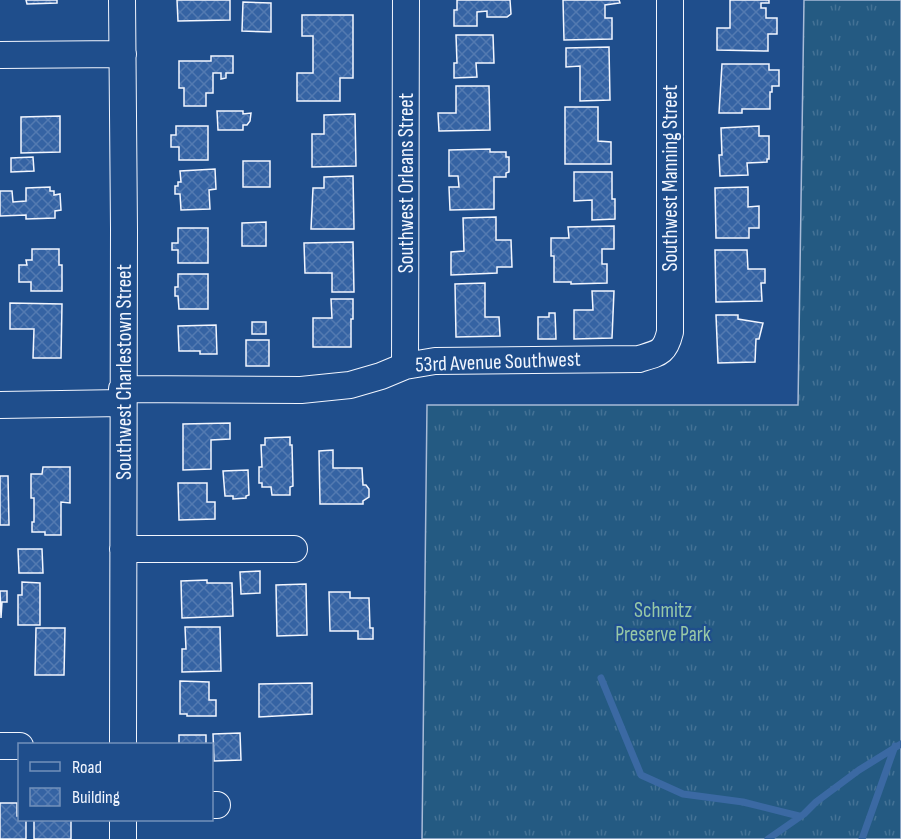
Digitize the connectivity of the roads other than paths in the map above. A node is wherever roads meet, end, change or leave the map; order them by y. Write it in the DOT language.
graph roads {
  1 [pos="122,0"];
  2 [pos="406,0"];
  3 [pos="670,0"];
  4 [pos="123,54"];
  5 [pos="0,55"];
  6 [pos="661,353"];
  7 [pos="405,366"];
  8 [pos="122,396"];
  9 [pos="0,405"];
  10 [pos="123,549"];
  11 [pos="294,549"];
  12 [pos="123,743"];
  13 [pos="0,746"];
  14 [pos="18,746"];
  15 [pos="123,821"];
  16 [pos="123,839"];
  1 -- 4 [label="street, Southwest Charlestown Street"];
  2 -- 7 [label="street, Southwest Orleans Street"];
  3 -- 6 [label="street, Southwest Manning Street"];
  4 -- 5 [label="street"];
  4 -- 8 [label="street, Southwest Charlestown Street"];
  6 -- 7 [label="street, 53rd Avenue Southwest"];
  7 -- 8 [label="street, 53rd Avenue Southwest"];
  8 -- 9 [label="street, 53rd Avenue Southwest"];
  8 -- 10 [label="street, Southwest Charlestown Street"];
  10 -- 11 [label="street"];
  10 -- 12 [label="street, Southwest Charlestown Street"];
  13 -- 14 [label="street"];
  15 -- 16 [label="street"];
}
